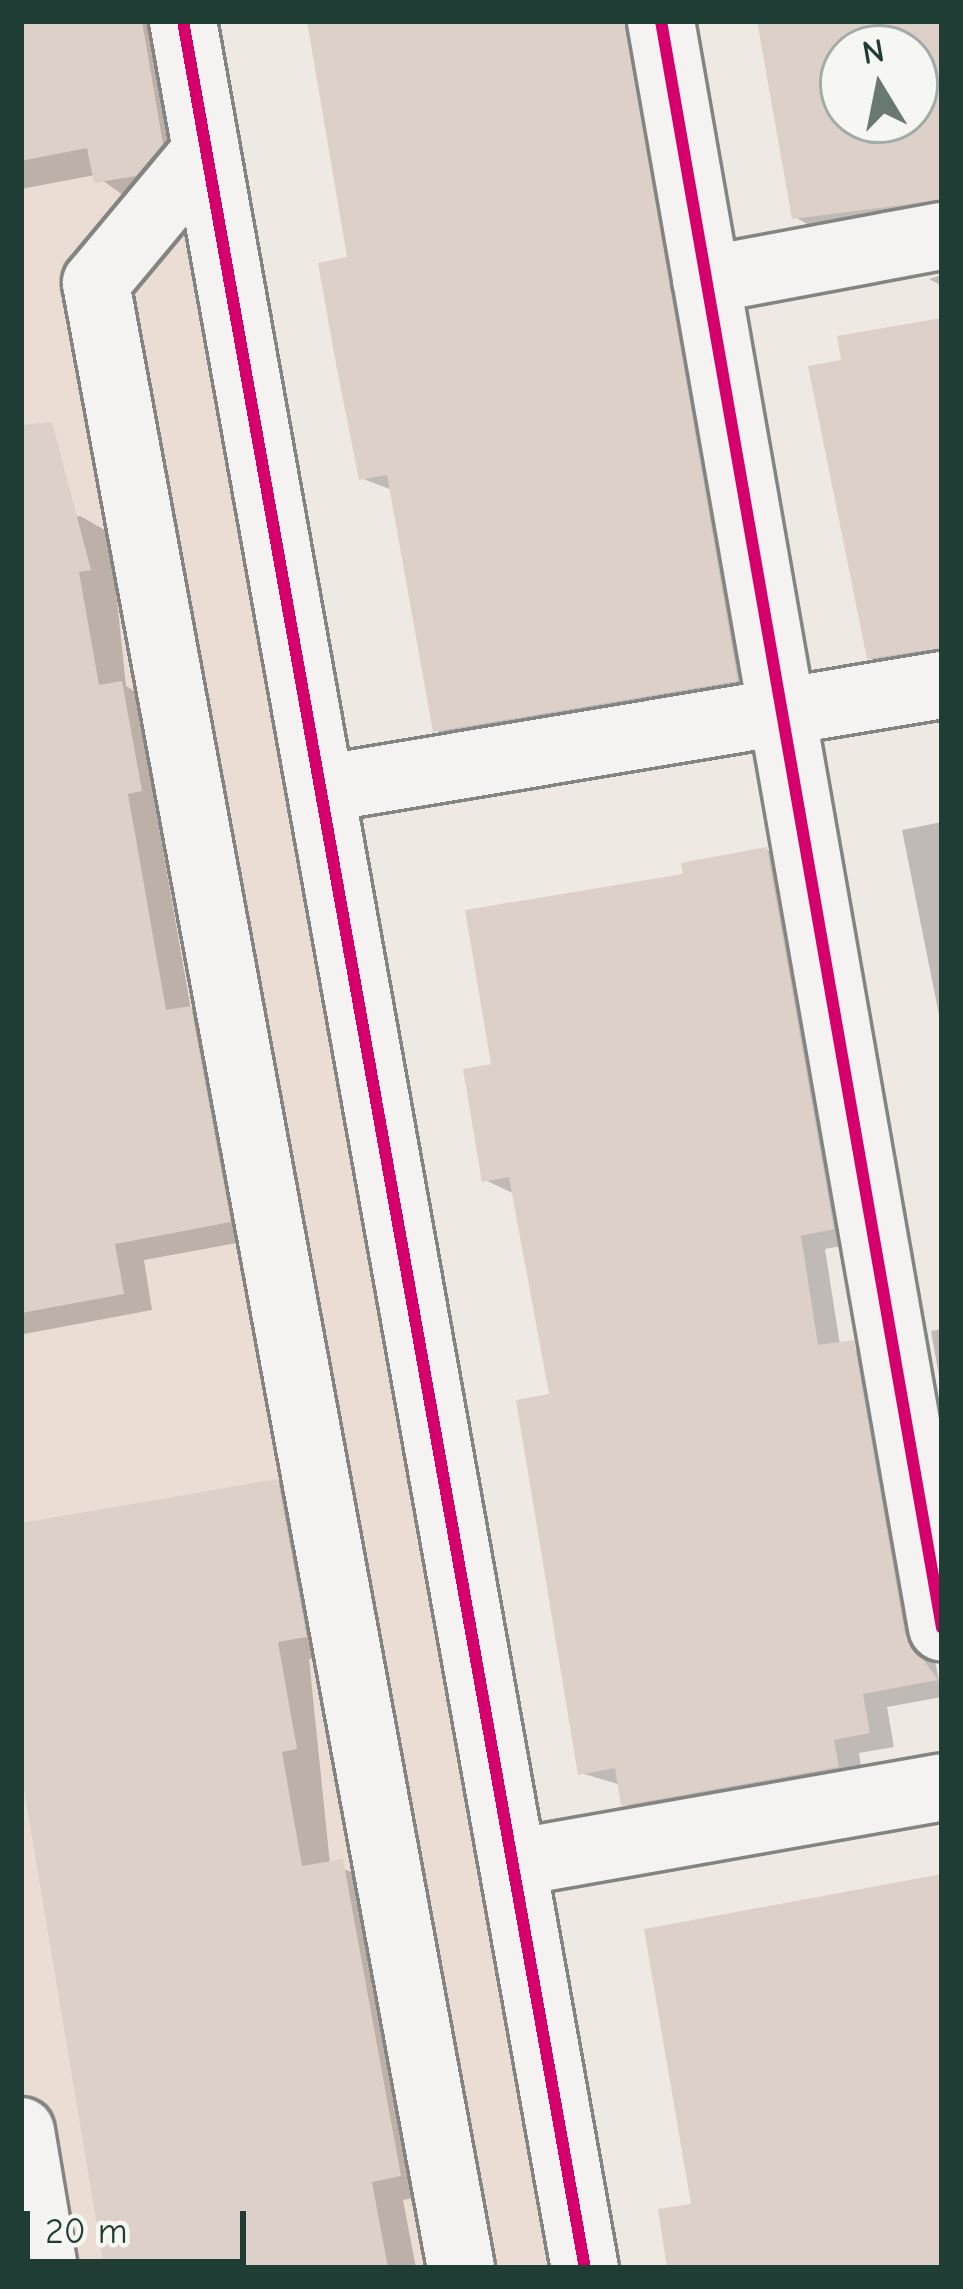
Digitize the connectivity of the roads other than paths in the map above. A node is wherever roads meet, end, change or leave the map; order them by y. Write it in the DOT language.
graph roads {
  1 [pos="183,21"];
  2 [pos="661,21"];
  3 [pos="206,151"];
  4 [pos="942,236"];
  5 [pos="706,280"];
  6 [pos="942,685"];
  7 [pos="782,712"];
  8 [pos="321,789"];
  9 [pos="942,1628"];
  10 [pos="942,1787"];
  11 [pos="513,1863"];
  12 [pos="21,2131"];
  13 [pos="44,2268"];
  14 [pos="461,2268"];
  15 [pos="585,2268"];
  1 -- 3 [label="street"];
  2 -- 5 [label="street"];
  3 -- 8 [label="street"];
  3 -- 14 [label="street"];
  4 -- 5 [label="street"];
  5 -- 7 [label="street"];
  6 -- 7 [label="street"];
  7 -- 8 [label="street"];
  7 -- 9 [label="street"];
  8 -- 11 [label="street"];
  10 -- 11 [label="street"];
  11 -- 15 [label="street"];
  12 -- 13 [label="street"];
}
